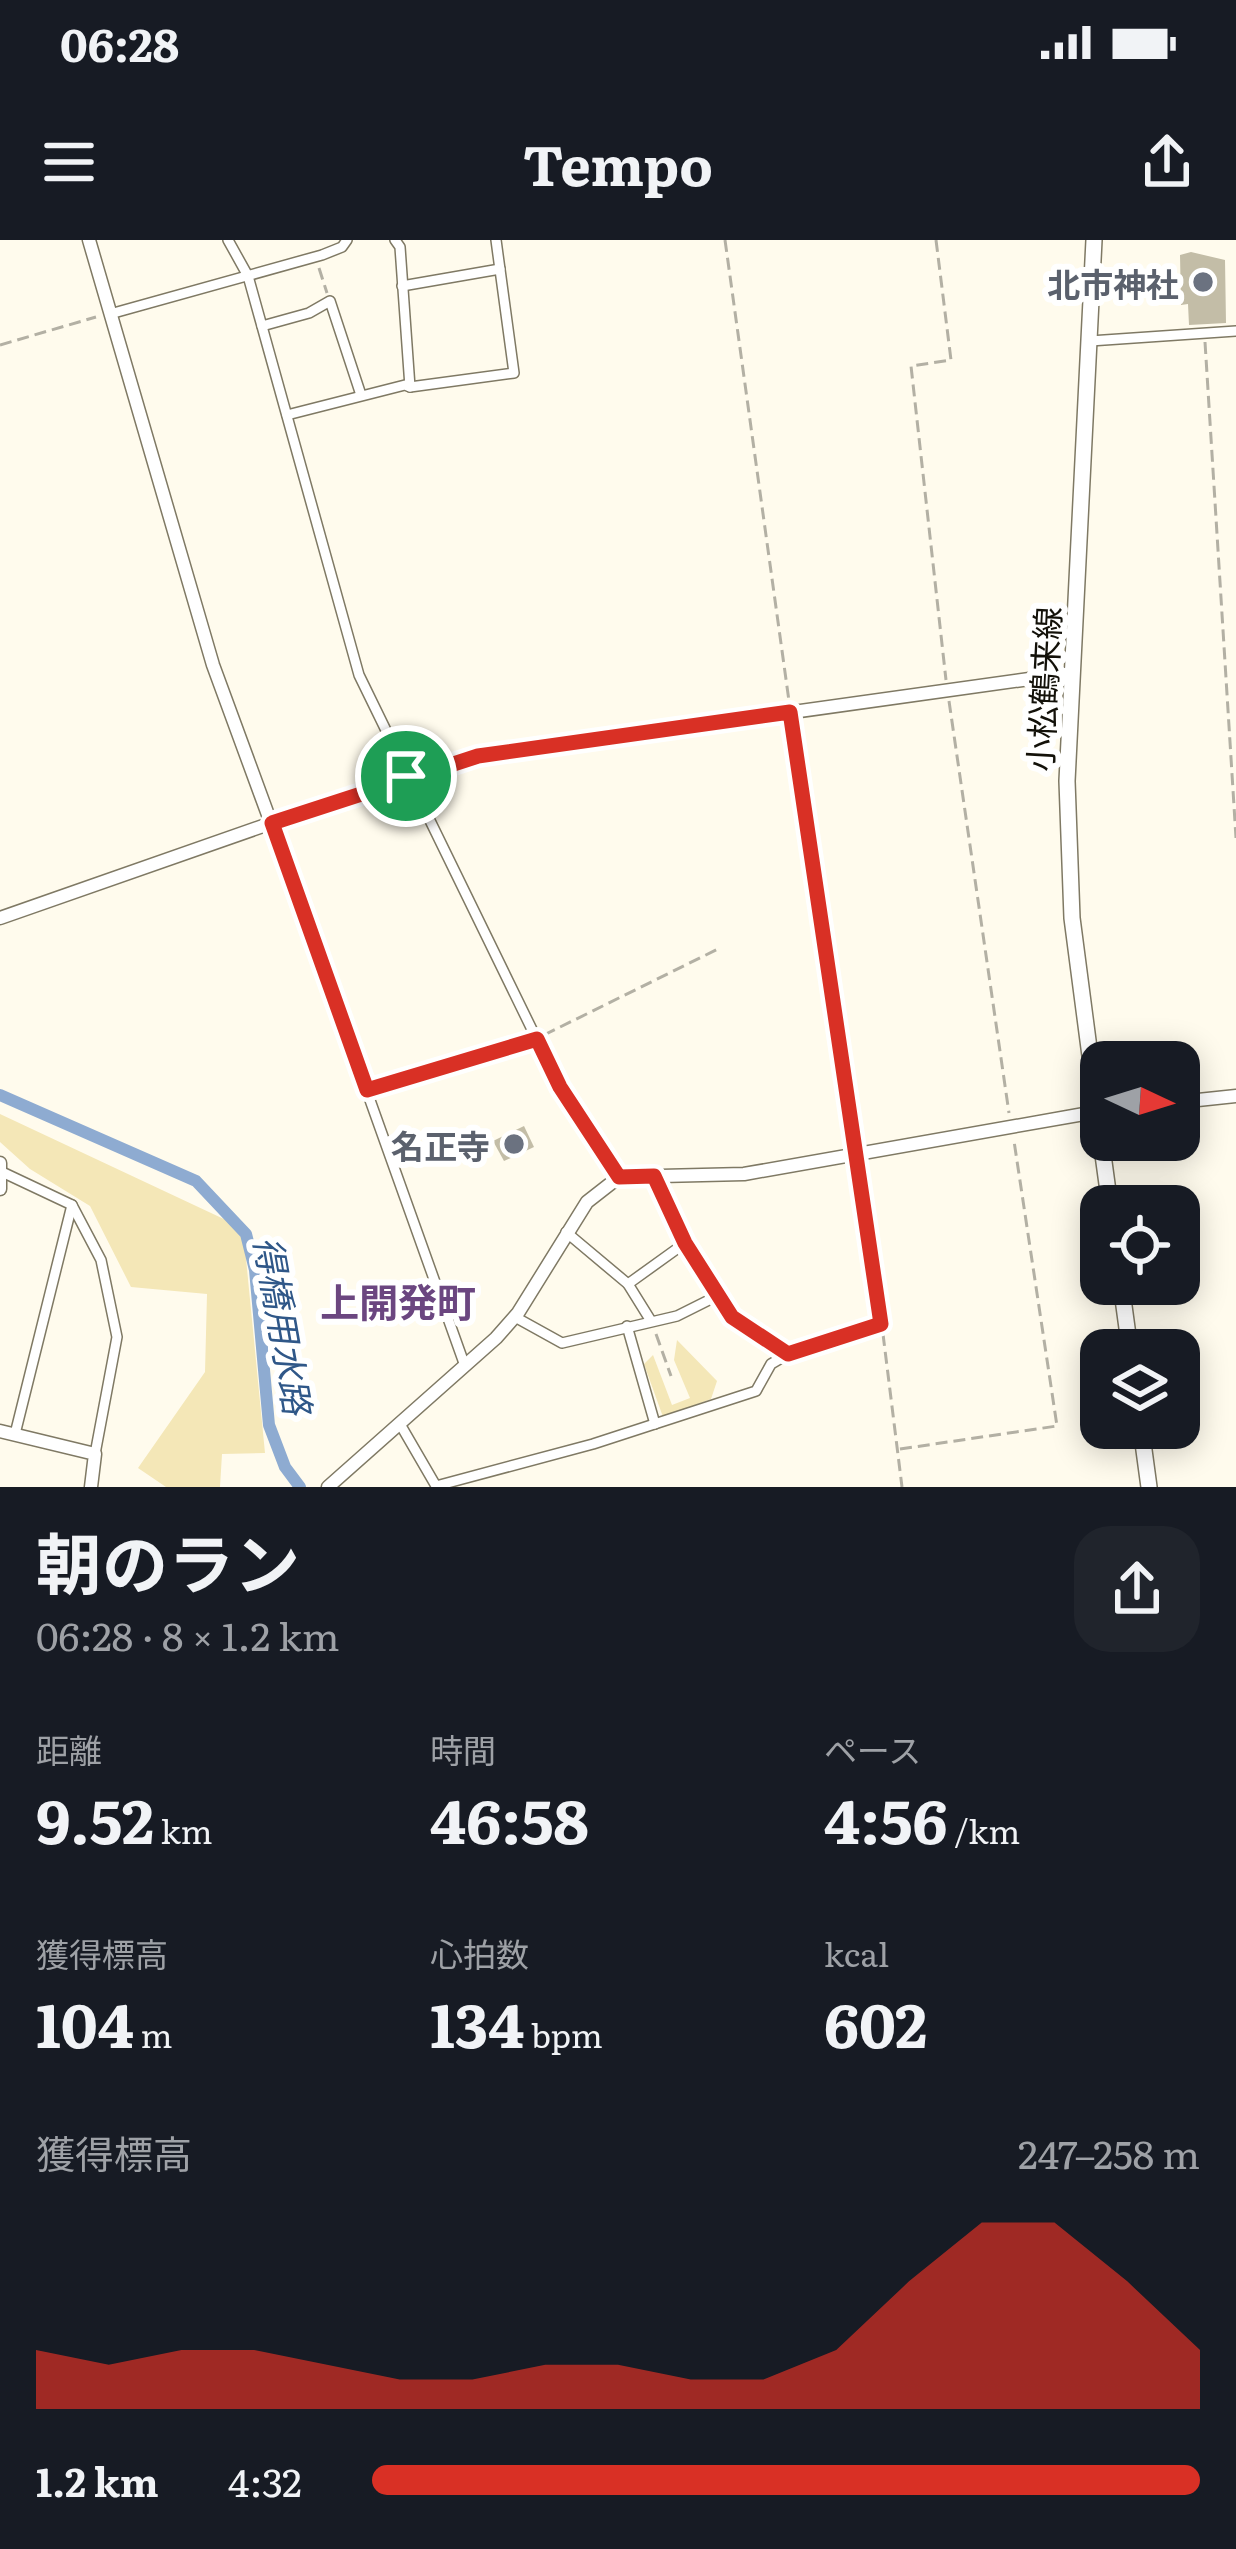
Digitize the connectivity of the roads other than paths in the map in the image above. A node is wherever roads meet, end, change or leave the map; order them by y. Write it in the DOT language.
graph roads {
  1 [pos="89,240"];
  2 [pos="228,240"];
  3 [pos="318,240"];
  4 [pos="347,240"];
  5 [pos="394,240"];
  6 [pos="496,240"];
  7 [pos="1094,240"];
  8 [pos="319,255"];
  9 [pos="500,269"];
  10 [pos="248,276"];
  11 [pos="403,286"];
  12 [pos="110,314"];
  13 [pos="262,326"];
  14 [pos="1236,331"];
  15 [pos="1090,341"];
  16 [pos="410,388"];
  17 [pos="361,395"];
  18 [pos="287,416"];
  19 [pos="1072,673"];
  20 [pos="406,776"];
  21 [pos="272,823"];
  22 [pos="0,918"];
  23 [pos="1090,1041"];
  24 [pos="1236,1096"];
  25 [pos="1200,1100"];
  26 [pos="1080,1114"];
  27 [pos="0,1168"];
  28 [pos="654,1176"];
  29 [pos="619,1177"];
  30 [pos="0,1189"];
  31 [pos="72,1205"];
  32 [pos="566,1232"];
  33 [pos="685,1243"];
  34 [pos="628,1284"];
  35 [pos="719,1295"];
  36 [pos="515,1317"];
  37 [pos="651,1321"];
  38 [pos="881,1324"];
  39 [pos="627,1326"];
  40 [pos="788,1354"];
  41 [pos="465,1366"];
  42 [pos="400,1424"];
  43 [pos="655,1424"];
  44 [pos="0,1431"];
  45 [pos="15,1435"];
  46 [pos="1144,1449"];
  47 [pos="95,1454"];
  48 [pos="91,1487"];
  49 [pos="328,1487"];
  50 [pos="1149,1487"];
  1 -- 12 [label="street"];
  2 -- 10 [label="street"];
  3 -- 8 [label="street"];
  4 -- 8 [label="street"];
  5 -- 11 [label="street"];
  6 -- 9 [label="street"];
  7 -- 15 [label="main road, 小松鶴来線"];
  8 -- 10 [label="street"];
  9 -- 11 [label="street"];
  9 -- 16 [label="street"];
  10 -- 12 [label="street"];
  10 -- 13 [label="street"];
  11 -- 16 [label="street"];
  12 -- 21 [label="street"];
  13 -- 17 [label="street"];
  13 -- 18 [label="street"];
  14 -- 15 [label="street"];
  15 -- 19 [label="main road, 小松鶴来線"];
  16 -- 17 [label="street"];
  17 -- 18 [label="street"];
  18 -- 20 [label="street"];
  19 -- 20 [label="street"];
  19 -- 23 [label="main road, 小松鶴来線"];
  20 -- 21 [label="street"];
  20 -- 29 [label="street"];
  21 -- 22 [label="street"];
  21 -- 41 [label="street"];
  24 -- 25 [label="street"];
  26 -- 28 [label="street"];
  27 -- 30 [label="street"];
  27 -- 31 [label="street"];
  28 -- 29 [label="street"];
  28 -- 33 [label="street"];
  29 -- 32 [label="street"];
  31 -- 45 [label="street"];
  31 -- 47 [label="street"];
  32 -- 34 [label="street"];
  32 -- 36 [label="street"];
  33 -- 34 [label="street"];
  33 -- 35 [label="street"];
  34 -- 37 [label="street"];
  35 -- 37 [label="street"];
  35 -- 40 [label="street"];
  36 -- 39 [label="street"];
  36 -- 41 [label="street"];
  37 -- 39 [label="street"];
  38 -- 40 [label="street"];
  39 -- 43 [label="street"];
  40 -- 43 [label="street"];
  41 -- 42 [label="street"];
  42 -- 43 [label="street"];
  42 -- 49 [label="street"];
  44 -- 45 [label="street"];
  45 -- 47 [label="street"];
  46 -- 50 [label="main road"];
  47 -- 48 [label="street"];
}
